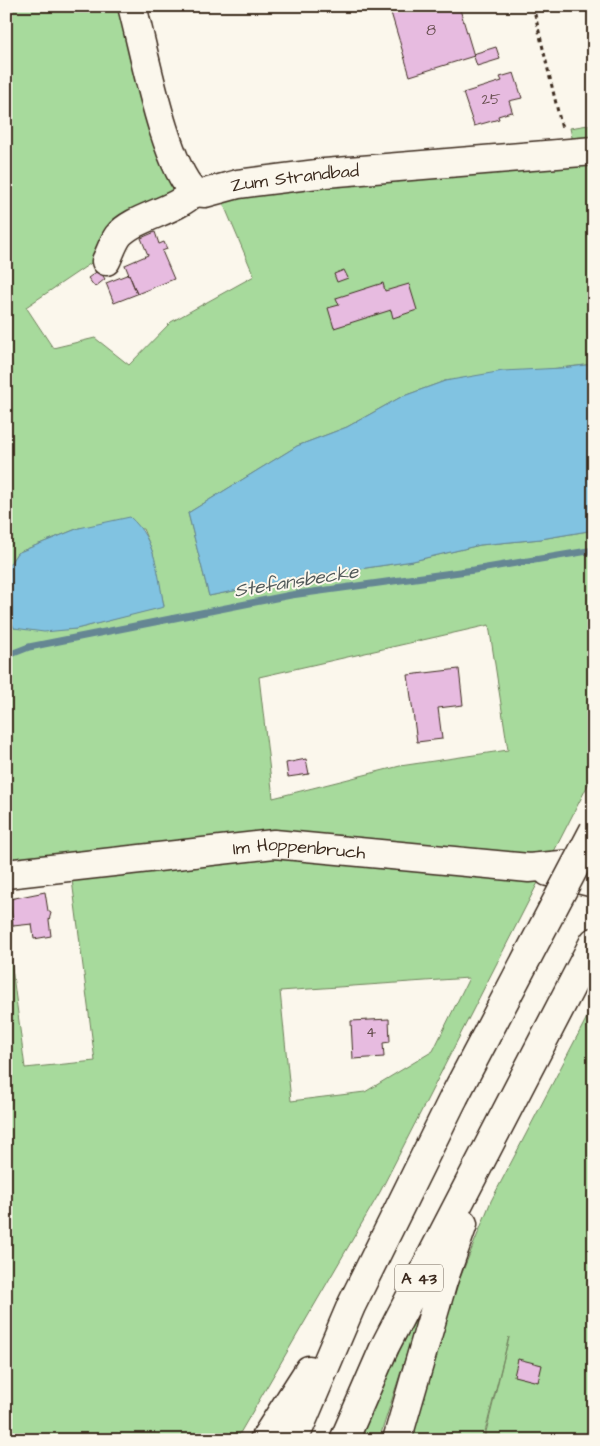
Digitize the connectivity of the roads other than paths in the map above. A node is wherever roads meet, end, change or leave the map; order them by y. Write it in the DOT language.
graph roads {
  1 [pos="132,6"];
  2 [pos="581,152"];
  3 [pos="194,192"];
  4 [pos="106,261"];
  5 [pos="594,830"];
  6 [pos="594,862"];
  7 [pos="529,868"];
  8 [pos="6,874"];
  9 [pos="594,883"];
  10 [pos="594,942"];
  11 [pos="501,1120"];
  12 [pos="351,1306"];
  13 [pos="264,1440"];
  14 [pos="294,1440"];
  15 [pos="344,1440"];
  16 [pos="397,1440"];
  1 -- 3 [label="main road"];
  2 -- 3 [label="main road, Zum Strandbad"];
  3 -- 4 [label="main road"];
  5 -- 12 [label="main road, A 43, bridge"];
  6 -- 7 [label="main road, Im Hoppenbruch"];
  7 -- 8 [label="main road, Im Hoppenbruch"];
  7 -- 9 [label="main road"];
  10 -- 11 [label="main road, A 43"];
  11 -- 15 [label="main road, A 43"];
  11 -- 16 [label="main road"];
  12 -- 13 [label="main road"];
  12 -- 14 [label="main road, A 43"];
}
